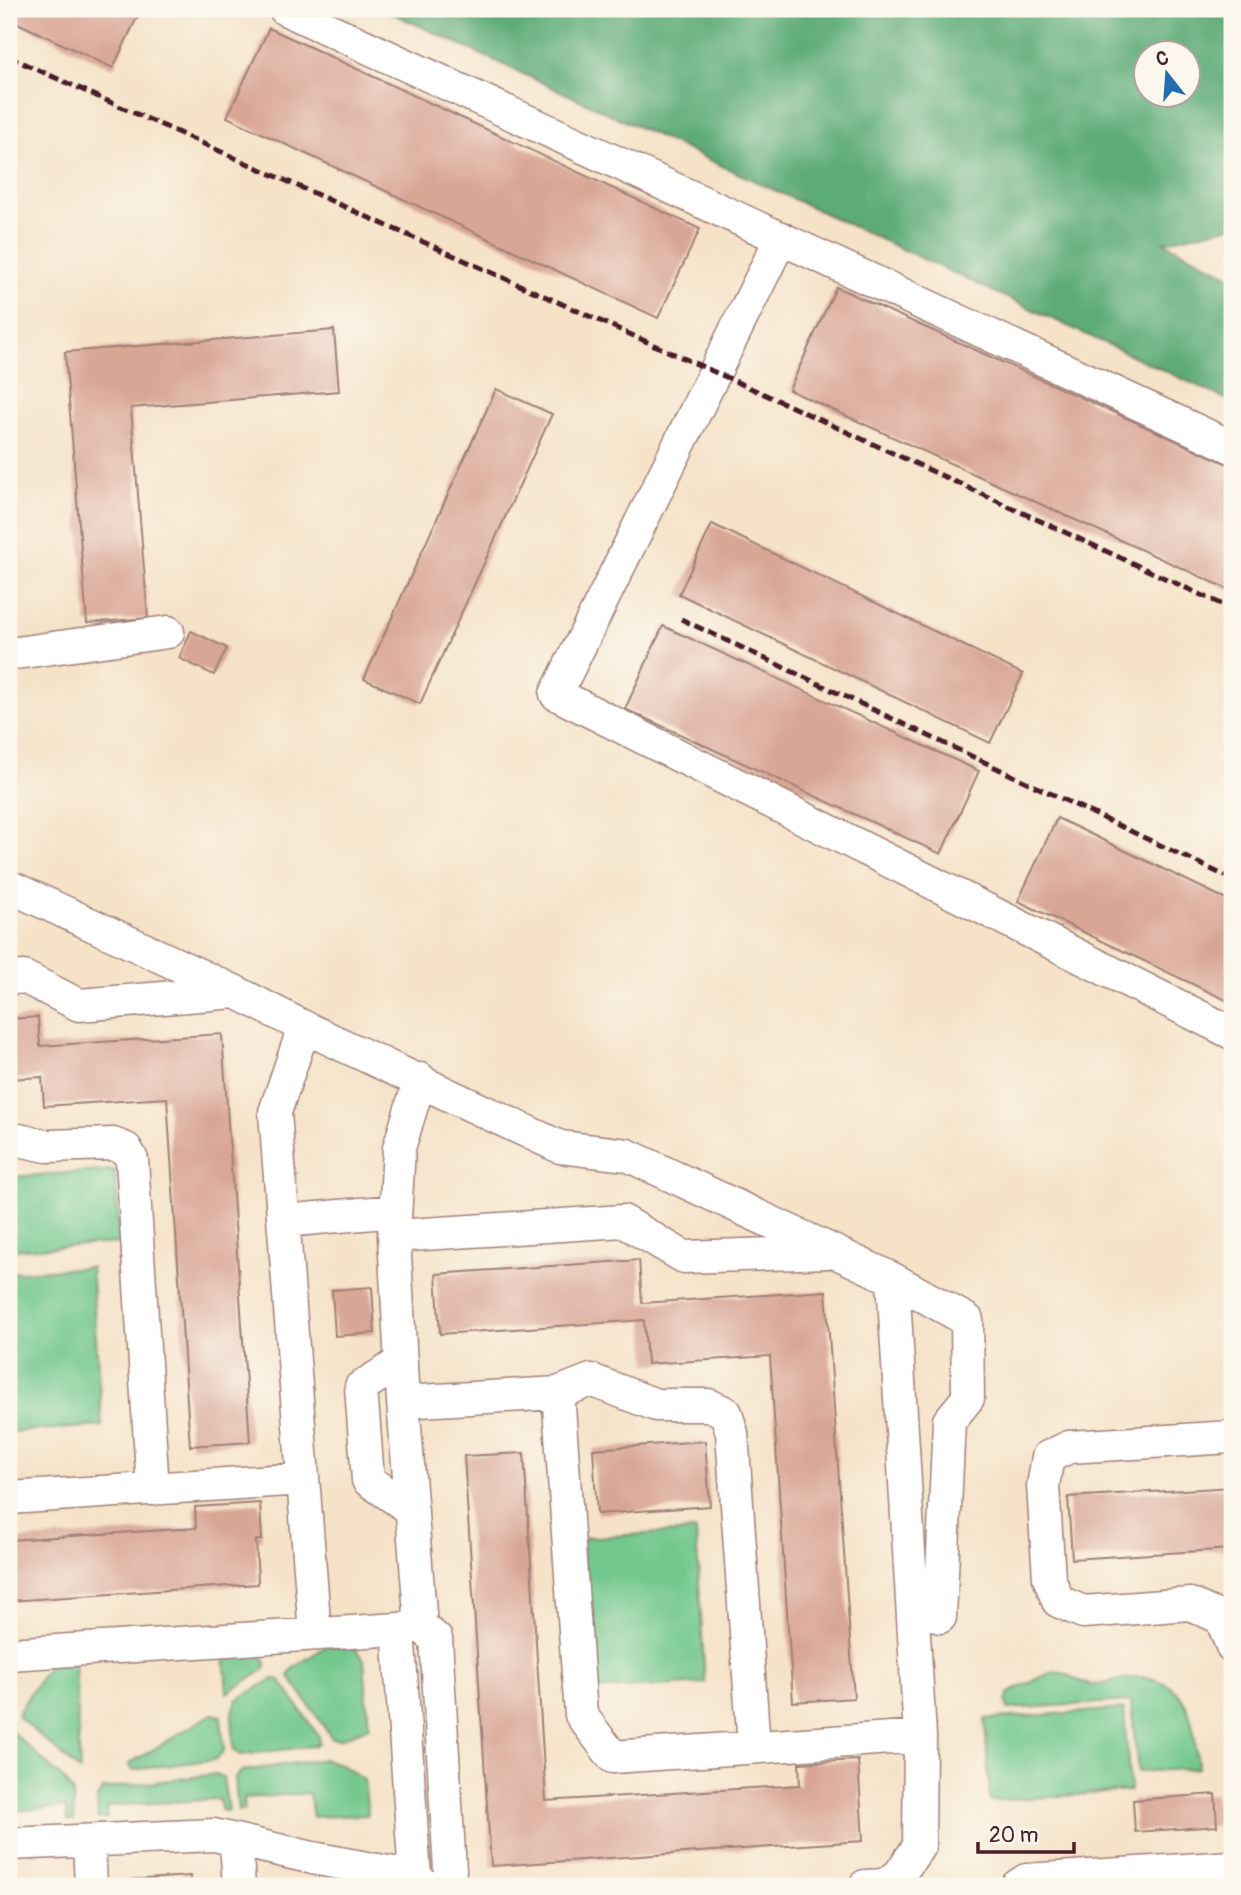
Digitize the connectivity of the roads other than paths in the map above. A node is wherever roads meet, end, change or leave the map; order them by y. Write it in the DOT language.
graph roads {
  1 [pos="285,9"];
  2 [pos="781,238"];
  3 [pos="1232,447"];
  4 [pos="168,632"];
  5 [pos="9,654"];
  6 [pos="9,889"];
  7 [pos="9,978"];
  8 [pos="236,992"];
  9 [pos="304,1027"];
  10 [pos="1232,1033"];
  11 [pos="420,1079"];
  12 [pos="9,1138"];
  13 [pos="284,1221"];
  14 [pos="395,1223"];
  15 [pos="834,1251"];
  16 [pos="893,1279"];
  17 [pos="401,1362"];
  18 [pos="558,1393"];
  19 [pos="403,1402"];
  20 [pos="1232,1437"];
  21 [pos="303,1479"];
  22 [pos="153,1489"];
  23 [pos="9,1498"];
  24 [pos="412,1510"];
  25 [pos="940,1616"];
  26 [pos="410,1628"];
  27 [pos="315,1634"];
  28 [pos="1232,1646"];
  29 [pos="9,1654"];
  30 [pos="920,1737"];
  31 [pos="754,1747"];
  32 [pos="89,1841"];
  33 [pos="236,1842"];
  34 [pos="9,1844"];
  35 [pos="1232,1867"];
  36 [pos="313,1872"];
  37 [pos="1152,1879"];
  38 [pos="421,1882"];
  39 [pos="91,1886"];
  40 [pos="239,1886"];
  41 [pos="448,1886"];
  42 [pos="878,1886"];
  43 [pos="1017,1886"];
  1 -- 2 [label="lane"];
  2 -- 3 [label="lane"];
  2 -- 10 [label="lane"];
  4 -- 5 [label="lane"];
  6 -- 8 [label="lane"];
  7 -- 8 [label="lane"];
  8 -- 9 [label="lane"];
  9 -- 11 [label="lane"];
  9 -- 13 [label="lane"];
  11 -- 14 [label="lane"];
  11 -- 15 [label="lane"];
  12 -- 22 [label="lane"];
  13 -- 14 [label="lane"];
  13 -- 21 [label="lane"];
  14 -- 15 [label="lane"];
  14 -- 17 [label="lane"];
  15 -- 16 [label="lane"];
  16 -- 25 [label="lane"];
  16 -- 30 [label="lane"];
  17 -- 19 [label="lane"];
  17 -- 24 [label="lane"];
  18 -- 19 [label="lane"];
  18 -- 31 [label="lane"];
  18 -- 31 [label="lane"];
  19 -- 24 [label="lane"];
  20 -- 28 [label="lane"];
  21 -- 22 [label="lane"];
  21 -- 27 [label="lane"];
  22 -- 23 [label="lane"];
  24 -- 26 [label="lane"];
  26 -- 27 [label="lane"];
  26 -- 38 [label="lane"];
  26 -- 41 [label="lane"];
  27 -- 29 [label="lane"];
  30 -- 31 [label="lane"];
  30 -- 42 [label="lane"];
  32 -- 33 [label="lane"];
  32 -- 34 [label="lane"];
  32 -- 39 [label="lane"];
  33 -- 36 [label="lane"];
  33 -- 40 [label="lane"];
  35 -- 37 [label="lane"];
  36 -- 38 [label="lane"];
  37 -- 43 [label="lane"];
}
